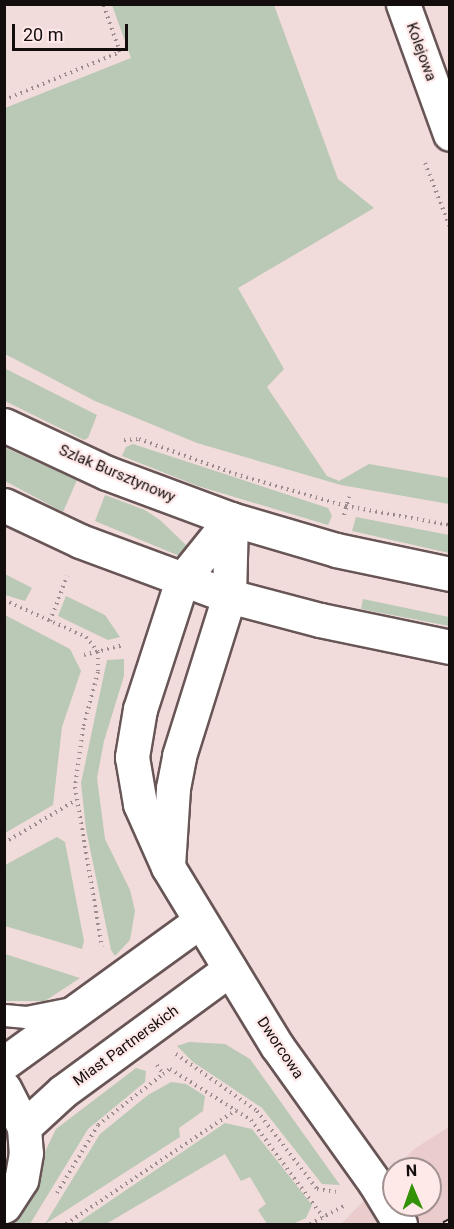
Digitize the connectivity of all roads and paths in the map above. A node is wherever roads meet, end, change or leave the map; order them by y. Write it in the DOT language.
graph roads {
  1 [pos="103,4"];
  2 [pos="403,4"];
  3 [pos="4,100"];
  4 [pos="450,134"];
  5 [pos="4,425"];
  6 [pos="120,442"];
  7 [pos="4,506"];
  8 [pos="231,519"];
  9 [pos="450,525"];
  10 [pos="450,574"];
  11 [pos="182,580"];
  12 [pos="229,596"];
  13 [pos="59,597"];
  14 [pos="4,600"];
  15 [pos="50,621"];
  16 [pos="121,646"];
  17 [pos="450,647"];
  18 [pos="98,652"];
  19 [pos="84,655"];
  20 [pos="76,800"];
  21 [pos="4,843"];
  22 [pos="168,867"];
  23 [pos="200,921"];
  24 [pos="104,956"];
  25 [pos="230,969"];
  26 [pos="92,1002"];
  27 [pos="4,1015"];
  28 [pos="171,1047"];
  29 [pos="153,1060"];
  30 [pos="4,1063"];
  31 [pos="163,1074"];
  32 [pos="4,1088"];
  33 [pos="237,1110"];
  34 [pos="24,1126"];
  35 [pos="375,1183"];
  36 [pos="56,1195"];
  37 [pos="4,1206"];
  38 [pos="350,1211"];
  39 [pos="323,1217"];
  40 [pos="66,1224"];
  41 [pos="310,1224"];
  42 [pos="400,1224"];
  1 -- 3 [label="path"];
  2 -- 4 [label="street, Kolejowa"];
  5 -- 8 [label="street, Szlak Bursztynowy"];
  6 -- 9 [label="path"];
  7 -- 11 [label="street"];
  8 -- 10 [label="street, Szlak Bursztynowy"];
  8 -- 11 [label="street, Dworcowa"];
  8 -- 12 [label="street"];
  11 -- 12 [label="street"];
  11 -- 22 [label="street, Dworcowa"];
  12 -- 17 [label="street"];
  12 -- 22 [label="street"];
  13 -- 15 [label="path"];
  14 -- 15 [label="path"];
  15 -- 18 [label="path"];
  16 -- 18 [label="path"];
  18 -- 19 [label="path"];
  18 -- 20 [label="path"];
  20 -- 21 [label="path"];
  20 -- 24 [label="path"];
  22 -- 23 [label="street, Dworcowa"];
  23 -- 25 [label="street, Dworcowa"];
  23 -- 26 [label="street"];
  25 -- 34 [label="street, Miast Partnerskich"];
  25 -- 35 [label="street, Dworcowa"];
  26 -- 27 [label="lane"];
  26 -- 30 [label="street"];
  28 -- 35 [label="path"];
  29 -- 31 [label="path"];
  31 -- 33 [label="path"];
  31 -- 36 [label="path"];
  32 -- 34 [label="street"];
  33 -- 39 [label="path"];
  33 -- 40 [label="path"];
  34 -- 37 [label="street"];
  35 -- 42 [label="street, Dworcowa"];
  38 -- 39 [label="path"];
  39 -- 41 [label="path"];
}
